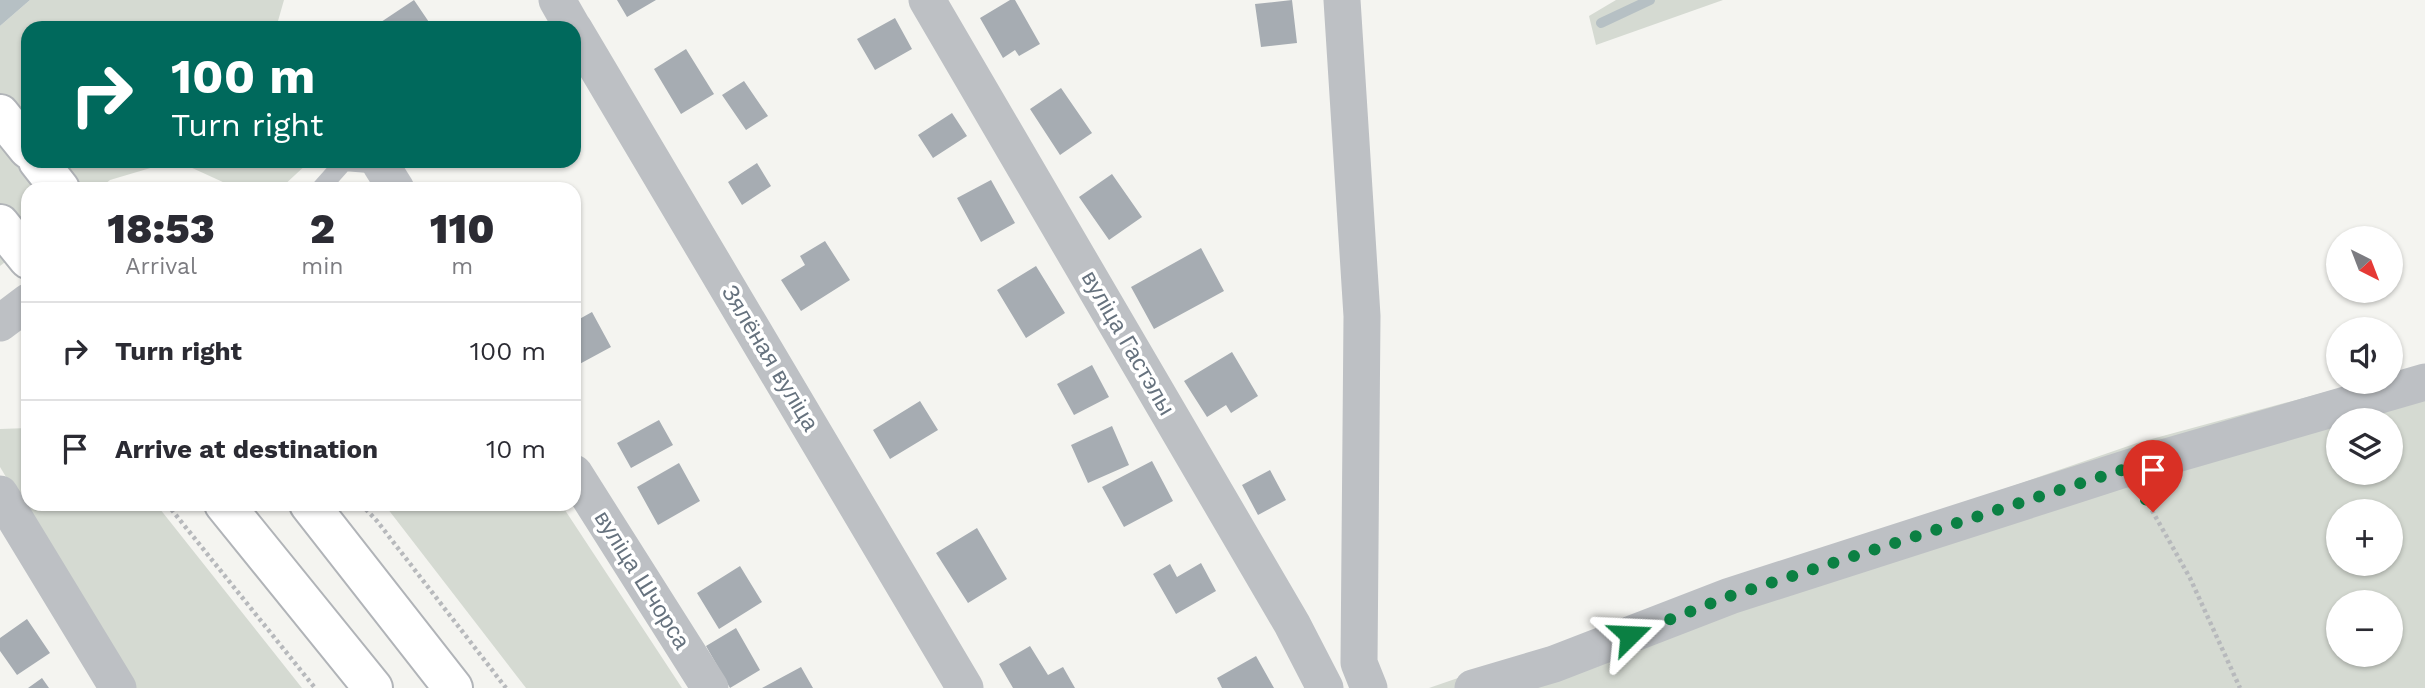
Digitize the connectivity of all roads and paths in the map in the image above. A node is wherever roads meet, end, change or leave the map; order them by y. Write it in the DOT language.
graph roads {
  1 [pos="557,0"];
  2 [pos="927,0"];
  3 [pos="1342,0"];
  4 [pos="570,21"];
  5 [pos="581,40"];
  6 [pos="0,114"];
  7 [pos="21,140"];
  8 [pos="44,168"];
  9 [pos="339,168"];
  10 [pos="362,168"];
  11 [pos="388,177"];
  12 [pos="54,182"];
  13 [pos="326,182"];
  14 [pos="0,224"];
  15 [pos="21,250"];
  16 [pos="21,307"];
  17 [pos="0,323"];
  18 [pos="2425,382"];
  19 [pos="2128,468"];
  20 [pos="581,484"];
  21 [pos="0,494"];
  22 [pos="173,511"];
  23 [pos="230,511"];
  24 [pos="314,511"];
  25 [pos="368,511"];
  26 [pos="1542,676"];
  27 [pos="118,688"];
  28 [pos="315,688"];
  29 [pos="373,688"];
  30 [pos="453,688"];
  31 [pos="506,688"];
  32 [pos="710,688"];
  33 [pos="965,688"];
  34 [pos="1325,688"];
  35 [pos="1369,688"];
  36 [pos="1473,688"];
  37 [pos="2240,688"];
  1 -- 4 [label="street, Зялёная вуліца"];
  2 -- 34 [label="street, вуліца Гастэлы"];
  3 -- 35 [label="street"];
  5 -- 33 [label="street, Зялёная вуліца"];
  6 -- 7 [label="main road"];
  8 -- 12 [label="main road"];
  9 -- 13 [label="lane"];
  10 -- 11 [label="lane"];
  14 -- 15 [label="main road"];
  16 -- 17 [label="street"];
  18 -- 19 [label="street"];
  19 -- 26 [label="street"];
  19 -- 37 [label="path"];
  20 -- 32 [label="street, вуліца Шчорса"];
  21 -- 27 [label="street"];
  22 -- 28 [label="path"];
  23 -- 29 [label="main road"];
  24 -- 30 [label="main road"];
  25 -- 31 [label="path"];
  26 -- 36 [label="street"];
}
